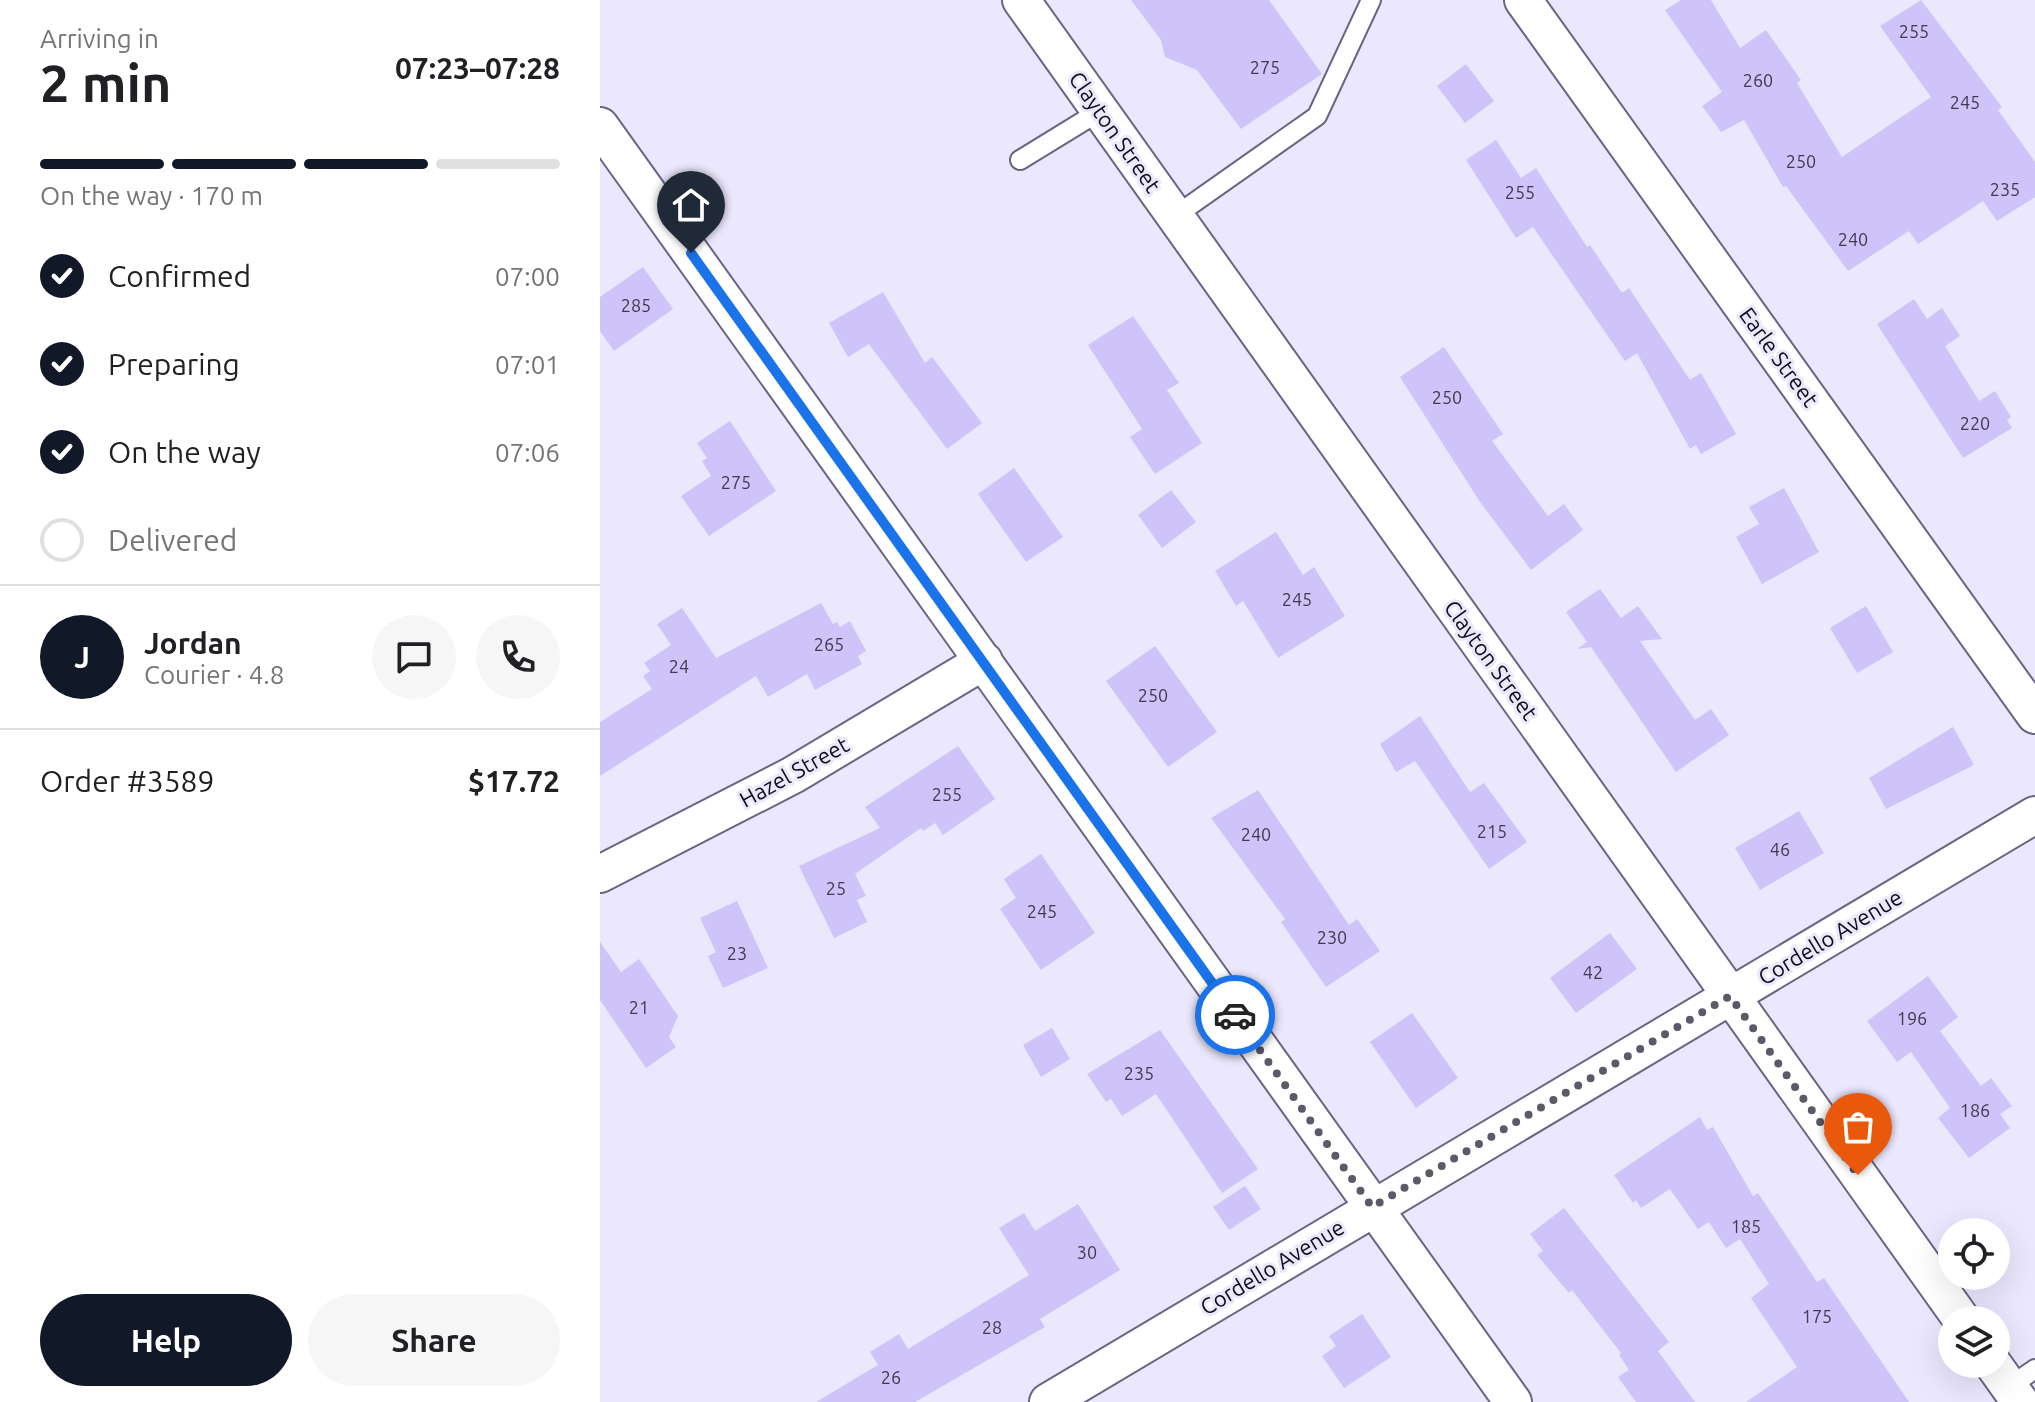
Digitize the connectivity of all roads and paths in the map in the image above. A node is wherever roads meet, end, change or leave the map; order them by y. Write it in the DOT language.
graph roads {
  1 [pos="1021,0"];
  2 [pos="1371,0"];
  3 [pos="1523,0"];
  4 [pos="1100,111"];
  5 [pos="600,126"];
  6 [pos="1020,160"];
  7 [pos="1175,216"];
  8 [pos="984,661"];
  9 [pos="2035,715"];
  10 [pos="2035,815"];
  11 [pos="600,874"];
  12 [pos="1730,996"];
  13 [pos="1372,1207"];
  14 [pos="1952,1306"];
  15 [pos="1048,1402"];
  16 [pos="1513,1402"];
  1 -- 4 [label="street, Clayton Street"];
  2 -- 7 [label="lane"];
  3 -- 9 [label="street, Earle Street"];
  4 -- 6 [label="lane"];
  4 -- 7 [label="street, Clayton Street"];
  5 -- 8 [label="street"];
  7 -- 12 [label="street, Clayton Street"];
  8 -- 11 [label="street, Hazel Street"];
  8 -- 13 [label="street"];
  10 -- 12 [label="street, Cordello Avenue"];
  12 -- 13 [label="street, Cordello Avenue"];
  12 -- 14 [label="street, Clayton Street"];
  13 -- 15 [label="street, Cordello Avenue"];
  13 -- 16 [label="street"];
}
